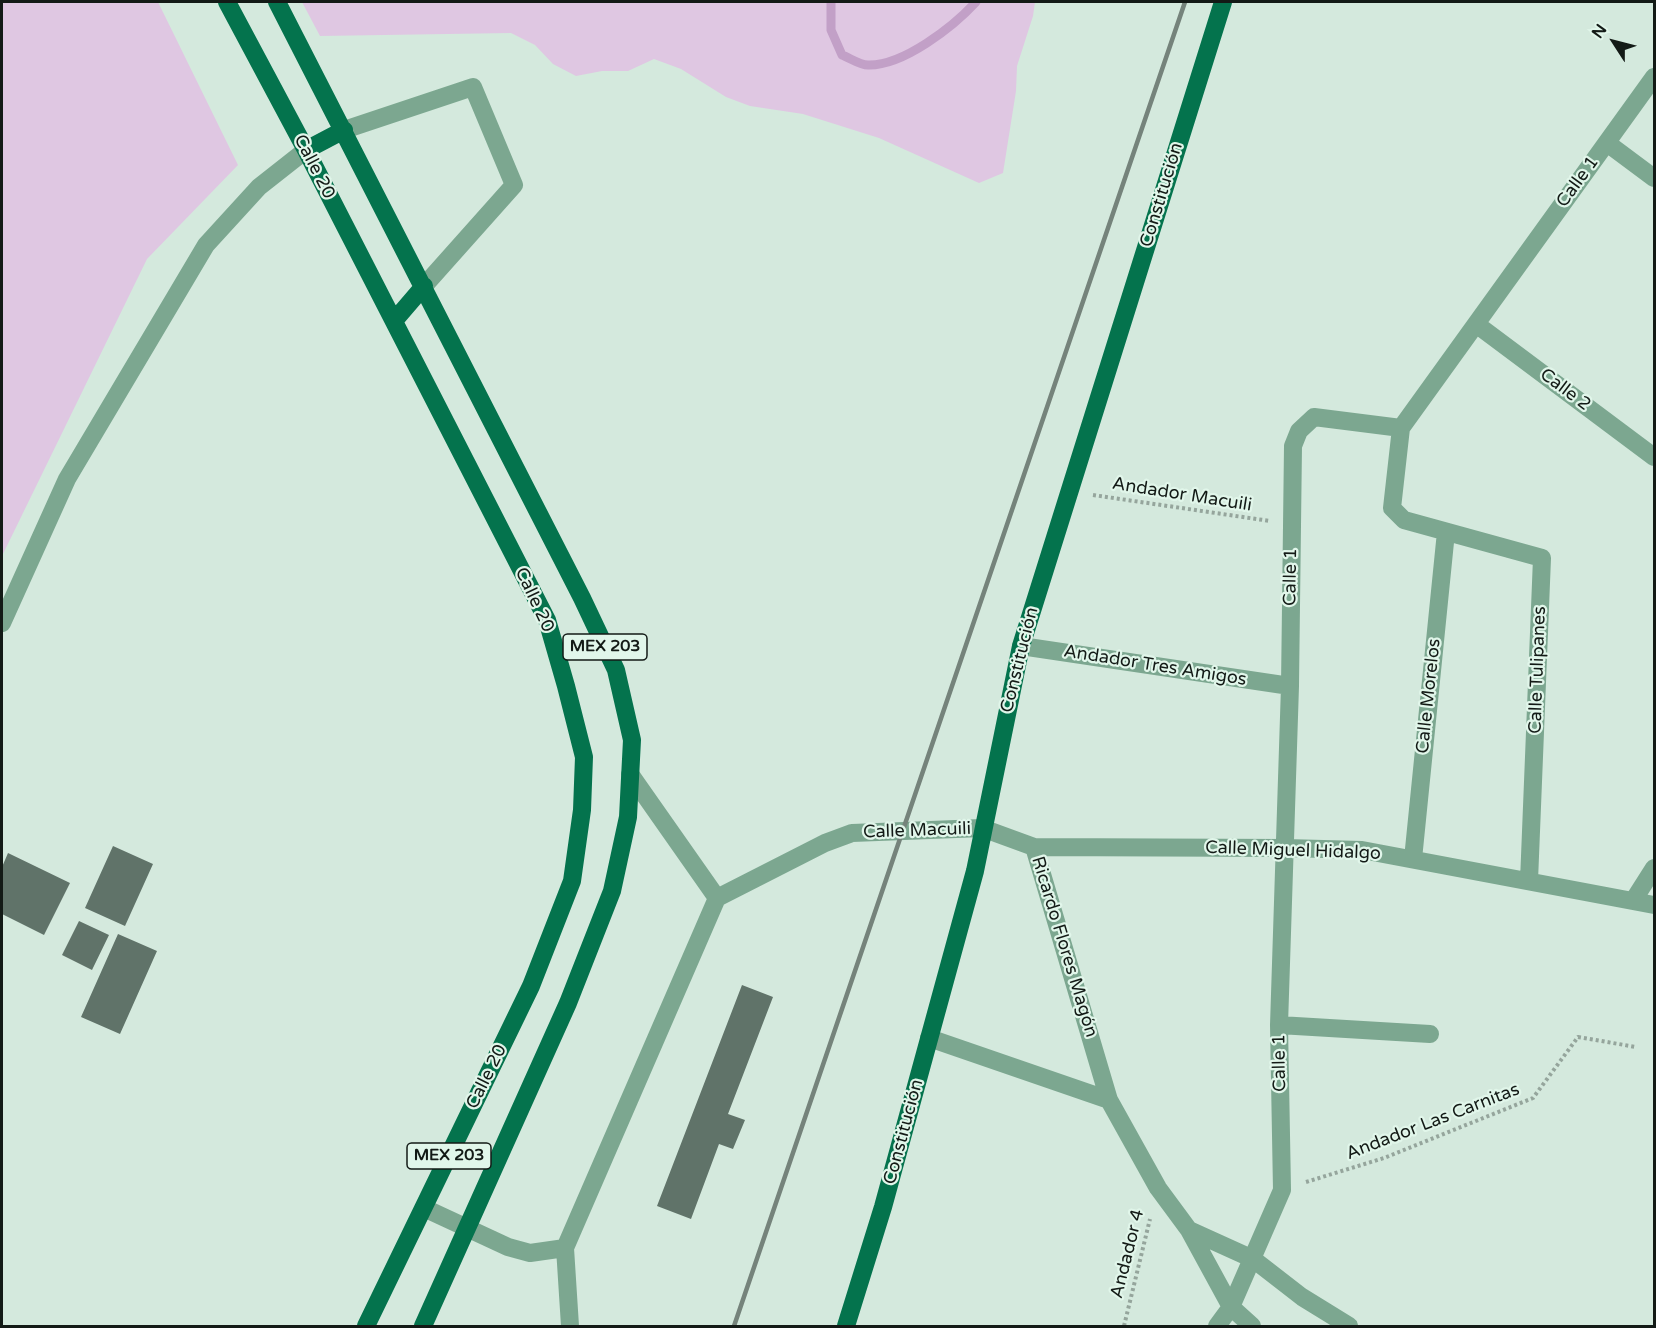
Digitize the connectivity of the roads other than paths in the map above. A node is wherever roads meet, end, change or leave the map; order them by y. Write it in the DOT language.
graph roads {
  1 [pos="227,2"];
  2 [pos="277,2"];
  3 [pos="1222,2"];
  4 [pos="1654,77"];
  5 [pos="344,130"];
  6 [pos="1607,143"];
  7 [pos="306,150"];
  8 [pos="1654,178"];
  9 [pos="424,286"];
  10 [pos="394,321"];
  11 [pos="1476,324"];
  12 [pos="1401,428"];
  13 [pos="1654,457"];
  14 [pos="1446,532"];
  15 [pos="2,623"];
  16 [pos="1021,646"];
  17 [pos="1290,686"];
  18 [pos="630,774"];
  19 [pos="982,828"];
  20 [pos="1034,847"];
  21 [pos="1285,848"];
  22 [pos="1413,859"];
  23 [pos="1654,868"];
  24 [pos="1529,881"];
  25 [pos="717,898"];
  26 [pos="1633,901"];
  27 [pos="1654,905"];
  28 [pos="1279,1025"];
  29 [pos="1430,1034"];
  30 [pos="929,1038"];
  31 [pos="1109,1100"];
  32 [pos="424,1208"];
  33 [pos="467,1227"];
  34 [pos="1189,1230"];
  35 [pos="565,1248"];
  36 [pos="1253,1259"];
  37 [pos="1231,1307"];
  38 [pos="366,1326"];
  39 [pos="423,1326"];
  40 [pos="570,1326"];
  41 [pos="846,1326"];
  42 [pos="1218,1326"];
  43 [pos="1252,1326"];
  44 [pos="1349,1326"];
  1 -- 7 [label="main road, Calle 20 / MEX 203"];
  2 -- 5 [label="main road, MEX 203"];
  3 -- 16 [label="main road, Constitución"];
  4 -- 6 [label="street, Calle 1"];
  5 -- 7 [label="main road"];
  5 -- 9 [label="main road, MEX 203"];
  5 -- 9 [label="street"];
  6 -- 8 [label="street"];
  6 -- 11 [label="street, Calle 1"];
  7 -- 10 [label="main road, Calle 20 / MEX 203"];
  7 -- 15 [label="street"];
  9 -- 10 [label="main road"];
  9 -- 18 [label="main road, MEX 203"];
  10 -- 32 [label="main road, Calle 20 / MEX 203"];
  11 -- 12 [label="street, Calle 1"];
  11 -- 13 [label="street, Calle 2"];
  12 -- 14 [label="street"];
  12 -- 17 [label="street, Calle 1"];
  14 -- 22 [label="street, Calle Morelos"];
  14 -- 24 [label="street, Calle Tulipanes"];
  16 -- 17 [label="street, Andador Tres Amigos"];
  16 -- 19 [label="main road, Constitución"];
  17 -- 21 [label="street, Calle 1"];
  18 -- 25 [label="street"];
  18 -- 33 [label="main road, MEX 203"];
  19 -- 20 [label="street, Ricardo Flores Magón"];
  19 -- 25 [label="street, Calle Macuili"];
  19 -- 30 [label="main road, Constitución"];
  20 -- 21 [label="street, Calle Miguel Hidalgo"];
  20 -- 31 [label="street, Ricardo Flores Magón"];
  21 -- 22 [label="street, Calle Miguel Hidalgo"];
  21 -- 28 [label="street, Calle 1"];
  22 -- 24 [label="street, Calle Miguel Hidalgo"];
  23 -- 26 [label="street"];
  24 -- 26 [label="street, Calle Miguel Hidalgo"];
  25 -- 35 [label="street"];
  26 -- 27 [label="street, Calle Miguel Hidalgo"];
  28 -- 29 [label="street"];
  28 -- 36 [label="street, Calle 1"];
  30 -- 31 [label="street"];
  30 -- 41 [label="main road, Constitución"];
  31 -- 34 [label="street, Ricardo Flores Magón"];
  32 -- 33 [label="street"];
  32 -- 38 [label="main road, Calle 20 / MEX 203"];
  33 -- 35 [label="street"];
  33 -- 39 [label="main road, MEX 203"];
  34 -- 36 [label="street, Ricardo Flores Magón"];
  34 -- 37 [label="street, Ricardo Flores Magón"];
  35 -- 40 [label="street"];
  36 -- 37 [label="street, Calle 1"];
  36 -- 44 [label="street, Ricardo Flores Magón"];
  37 -- 42 [label="street, Calle 1"];
  37 -- 43 [label="street, Ricardo Flores Magón"];
}
